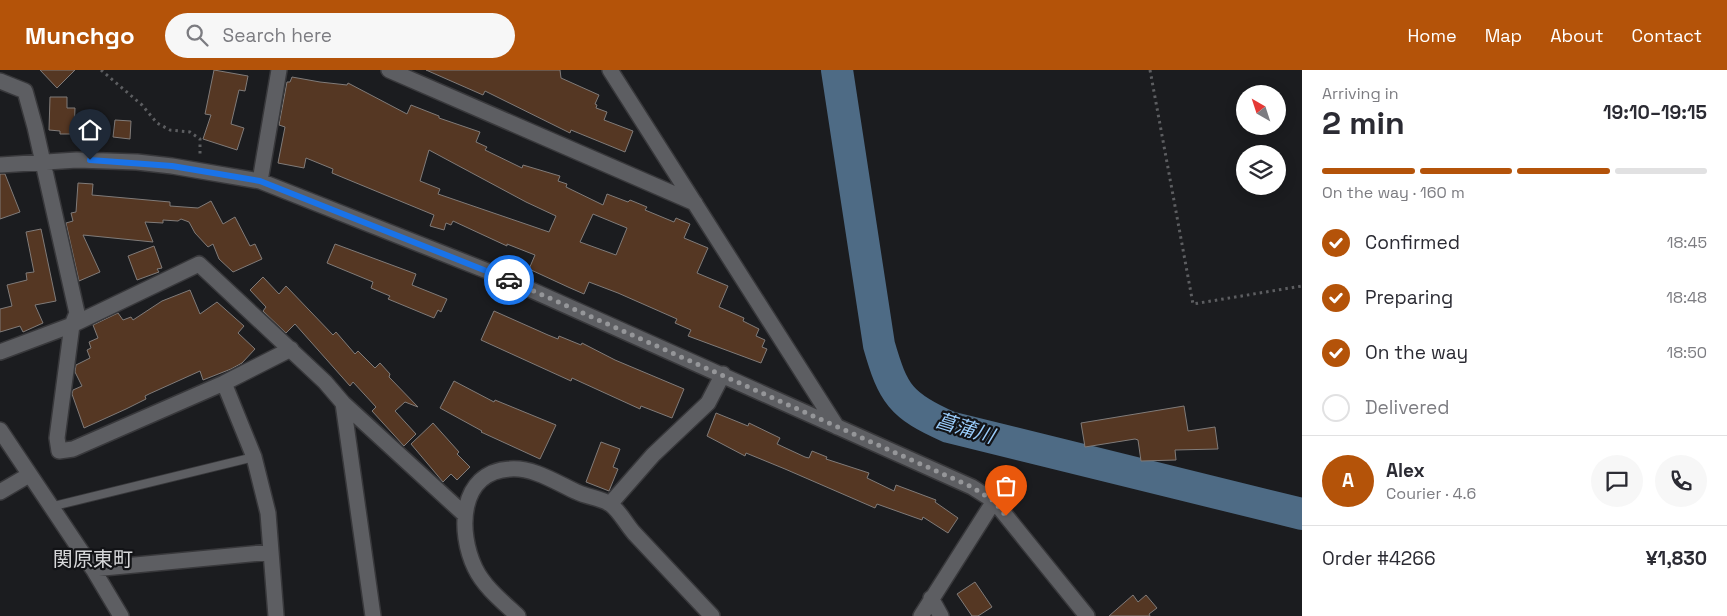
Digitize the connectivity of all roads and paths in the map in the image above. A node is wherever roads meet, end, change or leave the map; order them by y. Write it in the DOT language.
graph roads {
  1 [pos="101,70"];
  2 [pos="279,70"];
  3 [pos="389,70"];
  4 [pos="610,70"];
  5 [pos="1150,70"];
  6 [pos="0,81"];
  7 [pos="42,161"];
  8 [pos="0,165"];
  9 [pos="197,172"];
  10 [pos="260,181"];
  11 [pos="695,203"];
  12 [pos="1302,286"];
  13 [pos="72,324"];
  14 [pos="290,350"];
  15 [pos="0,352"];
  16 [pos="723,374"];
  17 [pos="224,383"];
  18 [pos="343,403"];
  19 [pos="837,428"];
  20 [pos="0,430"];
  21 [pos="254,457"];
  22 [pos="28,475"];
  23 [pos="0,492"];
  24 [pos="994,501"];
  25 [pos="610,504"];
  26 [pos="50,508"];
  27 [pos="464,514"];
  28 [pos="271,552"];
  29 [pos="93,569"];
  30 [pos="931,598"];
  31 [pos="121,616"];
  32 [pos="276,616"];
  33 [pos="372,616"];
  34 [pos="518,616"];
  35 [pos="712,616"];
  36 [pos="921,616"];
  37 [pos="942,616"];
  38 [pos="1087,616"];
  1 -- 9 [label="path"];
  2 -- 10 [label="street"];
  3 -- 11 [label="street"];
  4 -- 11 [label="street"];
  5 -- 12 [label="path"];
  6 -- 7 [label="street"];
  7 -- 8 [label="street"];
  7 -- 9 [label="street"];
  7 -- 13 [label="street"];
  9 -- 10 [label="street"];
  10 -- 16 [label="street"];
  11 -- 19 [label="street"];
  13 -- 14 [label="street"];
  13 -- 15 [label="street"];
  13 -- 17 [label="street"];
  14 -- 17 [label="street"];
  14 -- 18 [label="street"];
  16 -- 19 [label="street"];
  16 -- 25 [label="street"];
  17 -- 21 [label="street"];
  18 -- 27 [label="street"];
  18 -- 33 [label="street"];
  19 -- 24 [label="street"];
  20 -- 22 [label="street"];
  21 -- 26 [label="lane"];
  21 -- 28 [label="street"];
  22 -- 23 [label="street"];
  22 -- 26 [label="street"];
  24 -- 30 [label="street"];
  24 -- 38 [label="street"];
  25 -- 27 [label="street"];
  25 -- 35 [label="street"];
  26 -- 29 [label="street"];
  27 -- 34 [label="street"];
  28 -- 29 [label="street"];
  28 -- 32 [label="street"];
  29 -- 31 [label="street"];
  30 -- 36 [label="street"];
  30 -- 37 [label="street"];
}
